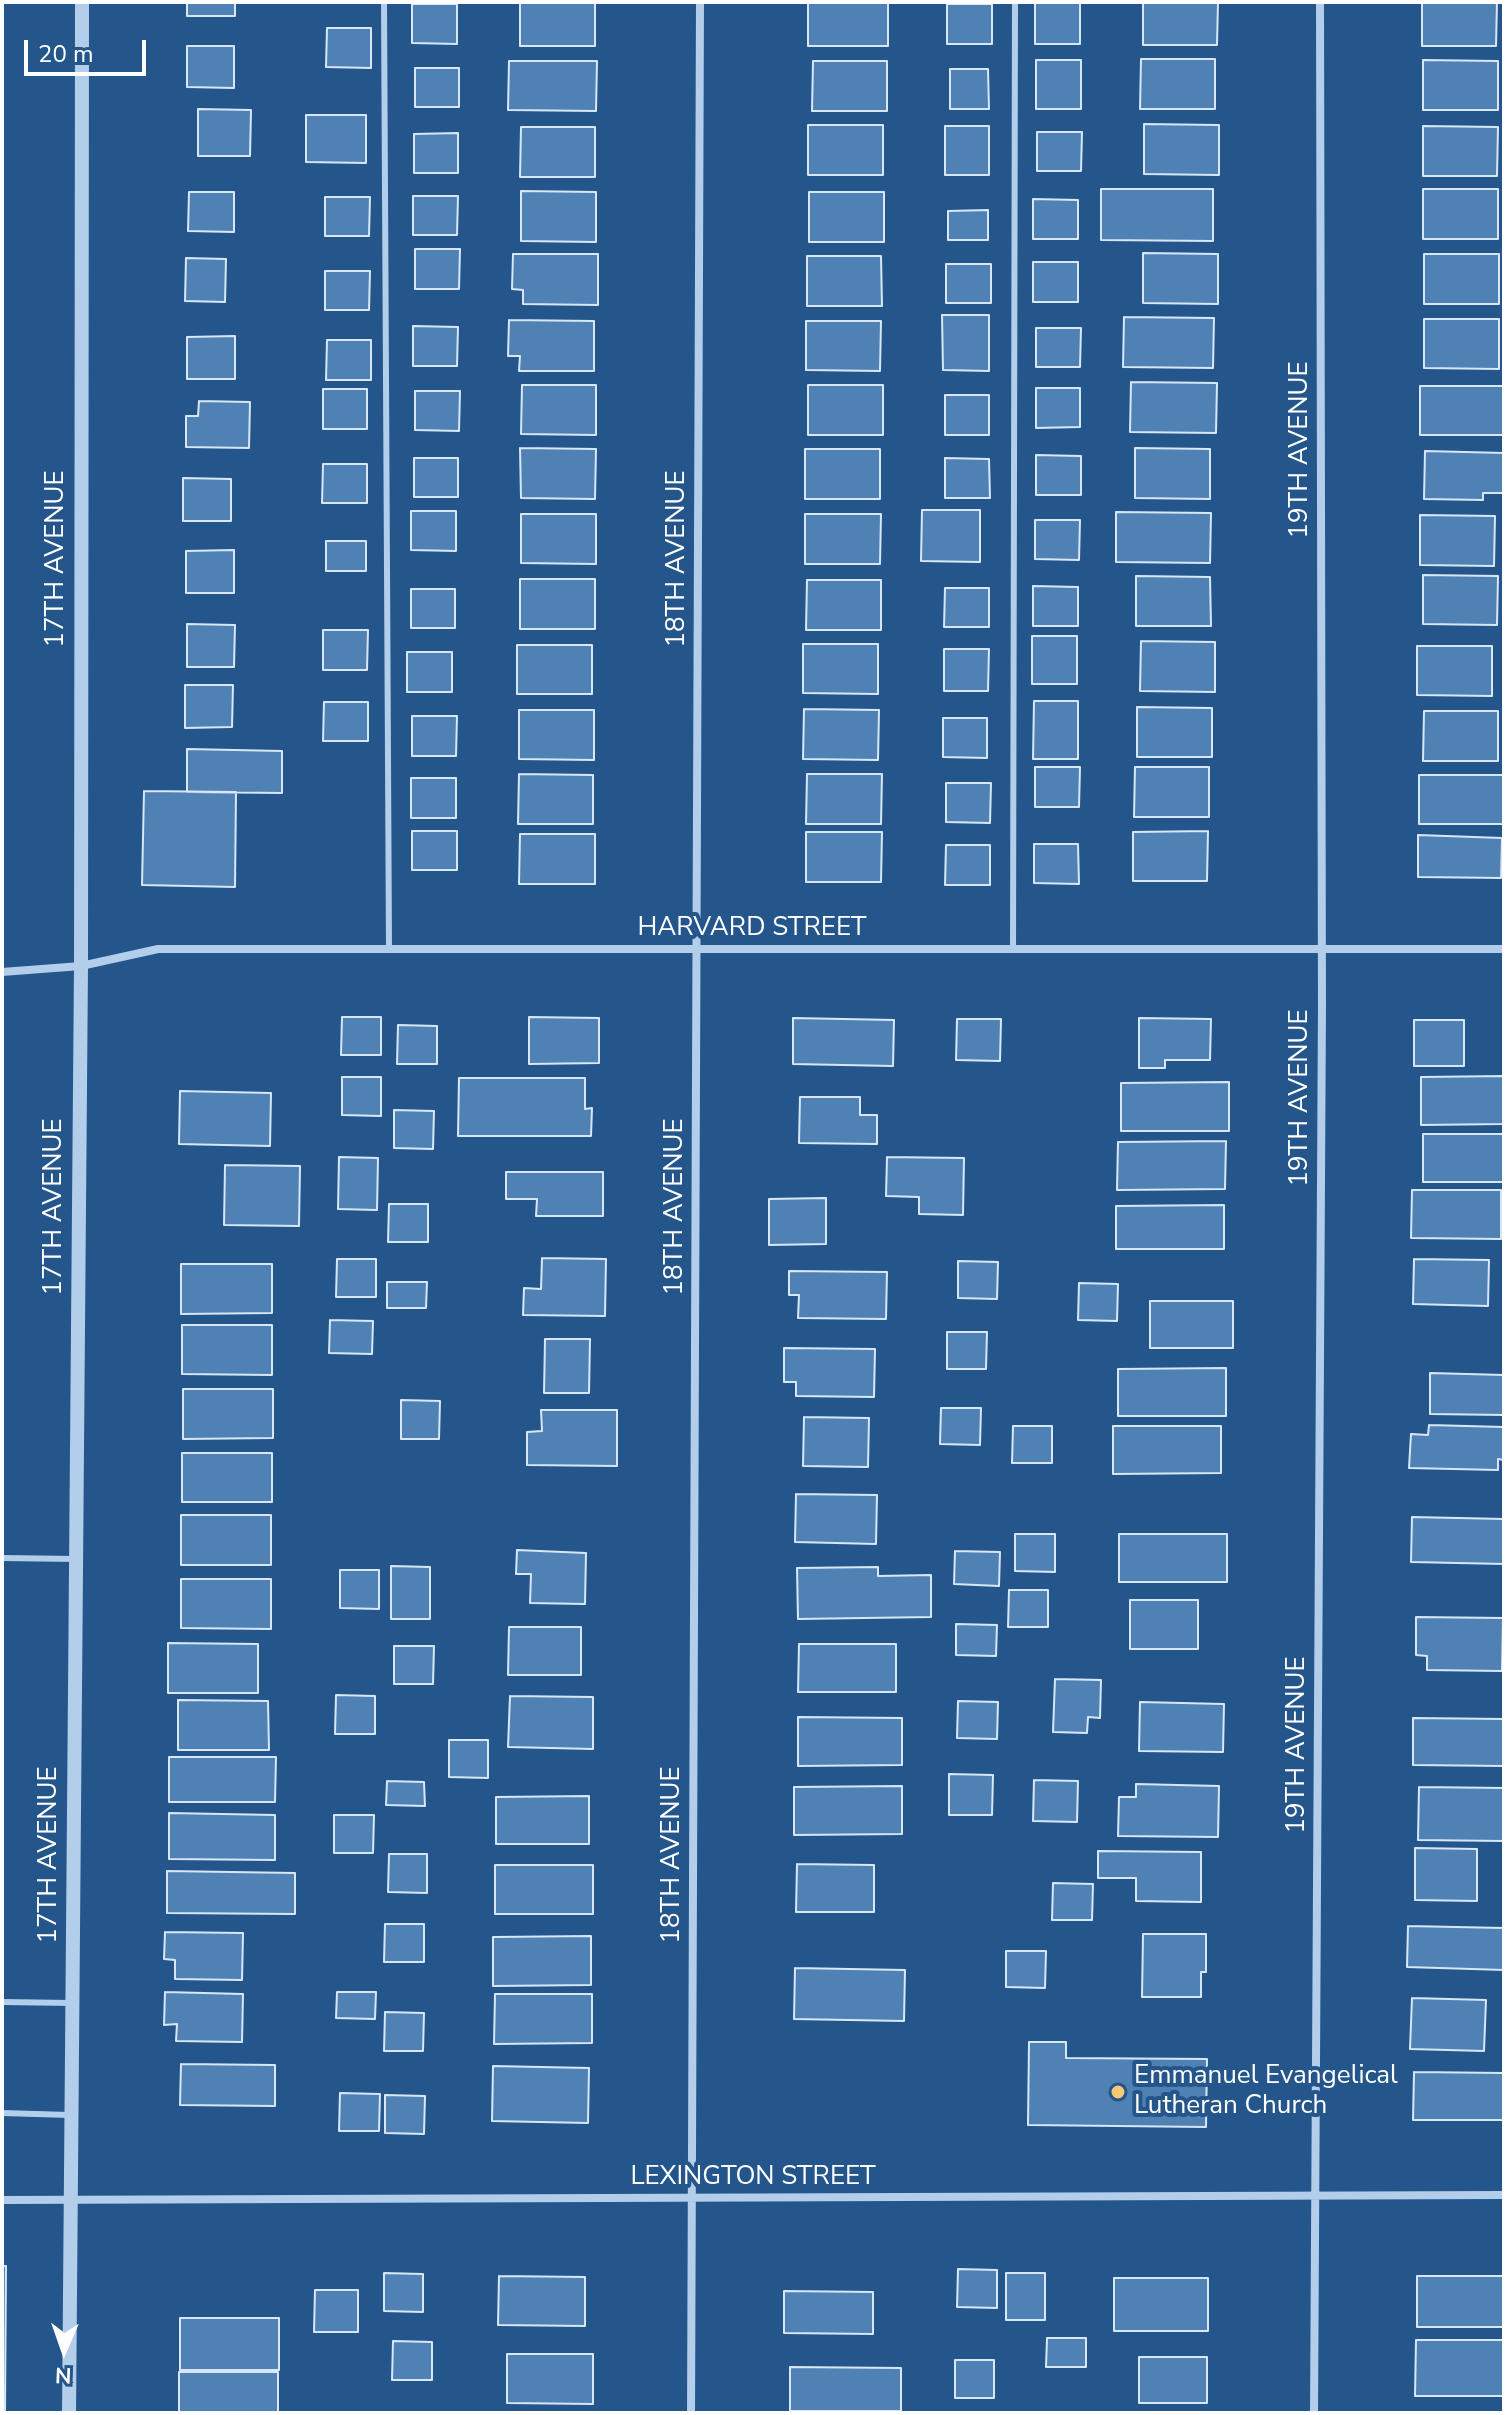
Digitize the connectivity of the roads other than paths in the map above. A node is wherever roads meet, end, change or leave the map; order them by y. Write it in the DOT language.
graph roads {
  1 [pos="82,2"];
  2 [pos="384,2"];
  3 [pos="700,2"];
  4 [pos="1015,2"];
  5 [pos="1320,2"];
  6 [pos="389,949"];
  7 [pos="697,949"];
  8 [pos="1013,949"];
  9 [pos="1322,949"];
  10 [pos="1504,949"];
  11 [pos="81,966"];
  12 [pos="2,972"];
  13 [pos="2,1558"];
  14 [pos="76,1559"];
  15 [pos="2,2002"];
  16 [pos="72,2003"];
  17 [pos="2,2113"];
  18 [pos="72,2115"];
  19 [pos="1316,2193"];
  20 [pos="1504,2195"];
  21 [pos="692,2198"];
  22 [pos="2,2200"];
  23 [pos="71,2200"];
  24 [pos="69,2413"];
  25 [pos="691,2413"];
  26 [pos="1314,2413"];
  1 -- 11 [label="street, 17TH AVENUE"];
  2 -- 6 [label="lane"];
  3 -- 7 [label="street, 18TH AVENUE"];
  4 -- 8 [label="lane"];
  5 -- 9 [label="street, 19TH AVENUE"];
  6 -- 7 [label="street, HARVARD STREET"];
  6 -- 11 [label="street, HARVARD STREET"];
  7 -- 8 [label="street, HARVARD STREET"];
  7 -- 21 [label="street, 18TH AVENUE"];
  8 -- 9 [label="street, HARVARD STREET"];
  9 -- 10 [label="street, HARVARD STREET"];
  9 -- 19 [label="street, 19TH AVENUE"];
  11 -- 12 [label="street, HARVARD STREET"];
  11 -- 14 [label="street, 17TH AVENUE"];
  13 -- 14 [label="lane"];
  14 -- 16 [label="street, 17TH AVENUE"];
  15 -- 16 [label="lane"];
  16 -- 18 [label="street, 17TH AVENUE"];
  17 -- 18 [label="lane"];
  18 -- 23 [label="street, 17TH AVENUE"];
  19 -- 20 [label="street, LEXINGTON STREET"];
  19 -- 21 [label="street, LEXINGTON STREET"];
  19 -- 26 [label="street, 19TH AVENUE"];
  21 -- 23 [label="street, LEXINGTON STREET"];
  21 -- 25 [label="street, 18TH AVENUE"];
  22 -- 23 [label="street, LEXINGTON STREET"];
  23 -- 24 [label="street, 17TH AVENUE"];
}
